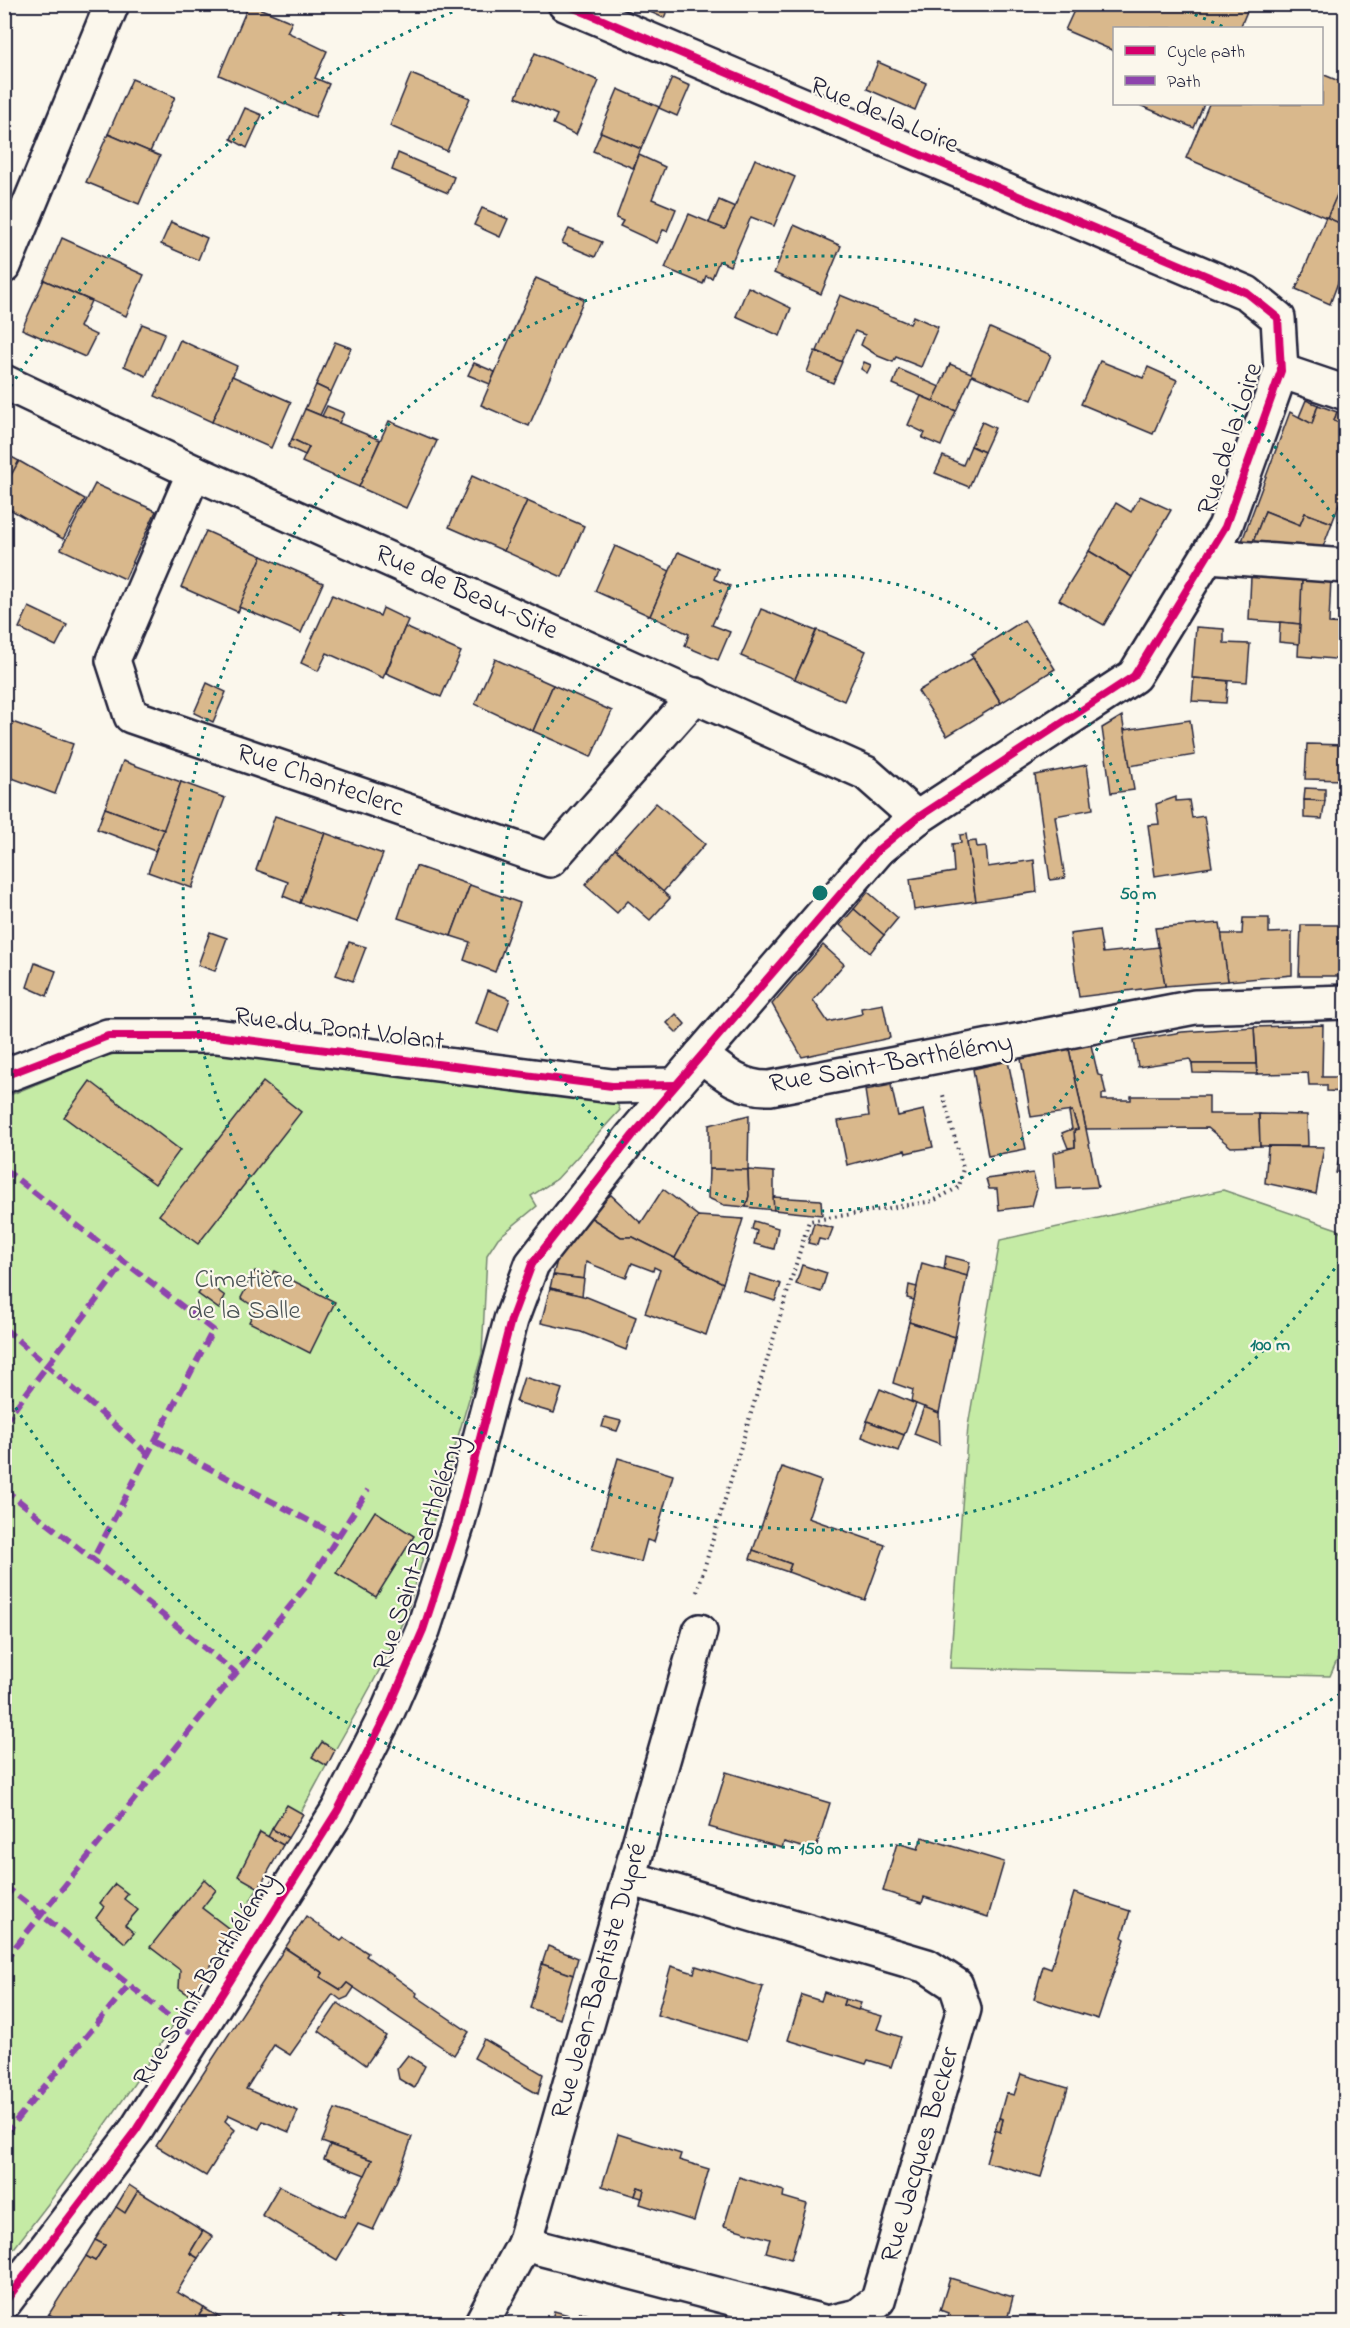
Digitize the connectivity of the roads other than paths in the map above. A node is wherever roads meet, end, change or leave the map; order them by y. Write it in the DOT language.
graph roads {
  1 [pos="112,4"];
  2 [pos="565,4"];
  3 [pos="4,266"];
  4 [pos="1281,371"];
  5 [pos="4,382"];
  6 [pos="1346,393"];
  7 [pos="194,472"];
  8 [pos="1209,556"];
  9 [pos="1346,566"];
  10 [pos="696,695"];
  11 [pos="917,818"];
  12 [pos="1346,1002"];
  13 [pos="701,1055"];
  14 [pos="4,1077"];
  15 [pos="675,1086"];
  16 [pos="700,1631"];
  17 [pos="629,1878"];
  18 [pos="524,2244"];
  19 [pos="4,2303"];
  20 [pos="481,2324"];
  1 -- 3 [label="street"];
  2 -- 4 [label="street, Rue de la Loire"];
  4 -- 6 [label="street"];
  4 -- 8 [label="street, Rue de la Loire"];
  5 -- 7 [label="street, Rue de Beau-Site"];
  7 -- 10 [label="street, Rue de Beau-Site"];
  7 -- 10 [label="street, Rue Chanteclerc"];
  8 -- 9 [label="street"];
  8 -- 11 [label="street, Rue de la Loire"];
  10 -- 11 [label="street, Rue de Beau-Site"];
  11 -- 13 [label="street, Rue de la Loire"];
  12 -- 13 [label="street, Rue Saint-Barthélémy"];
  13 -- 15 [label="street, Rue Saint-Barthélémy"];
  14 -- 15 [label="street, Rue du Pont Volant"];
  15 -- 19 [label="street, Rue Saint-Barthélémy"];
  16 -- 17 [label="street, Rue Jean-Baptiste Dupré"];
  17 -- 18 [label="street, Rue Jean-Baptiste Dupré"];
  17 -- 18 [label="street, Rue Jacques Becker"];
  18 -- 20 [label="street, Rue Jean-Baptiste Dupré"];
}
